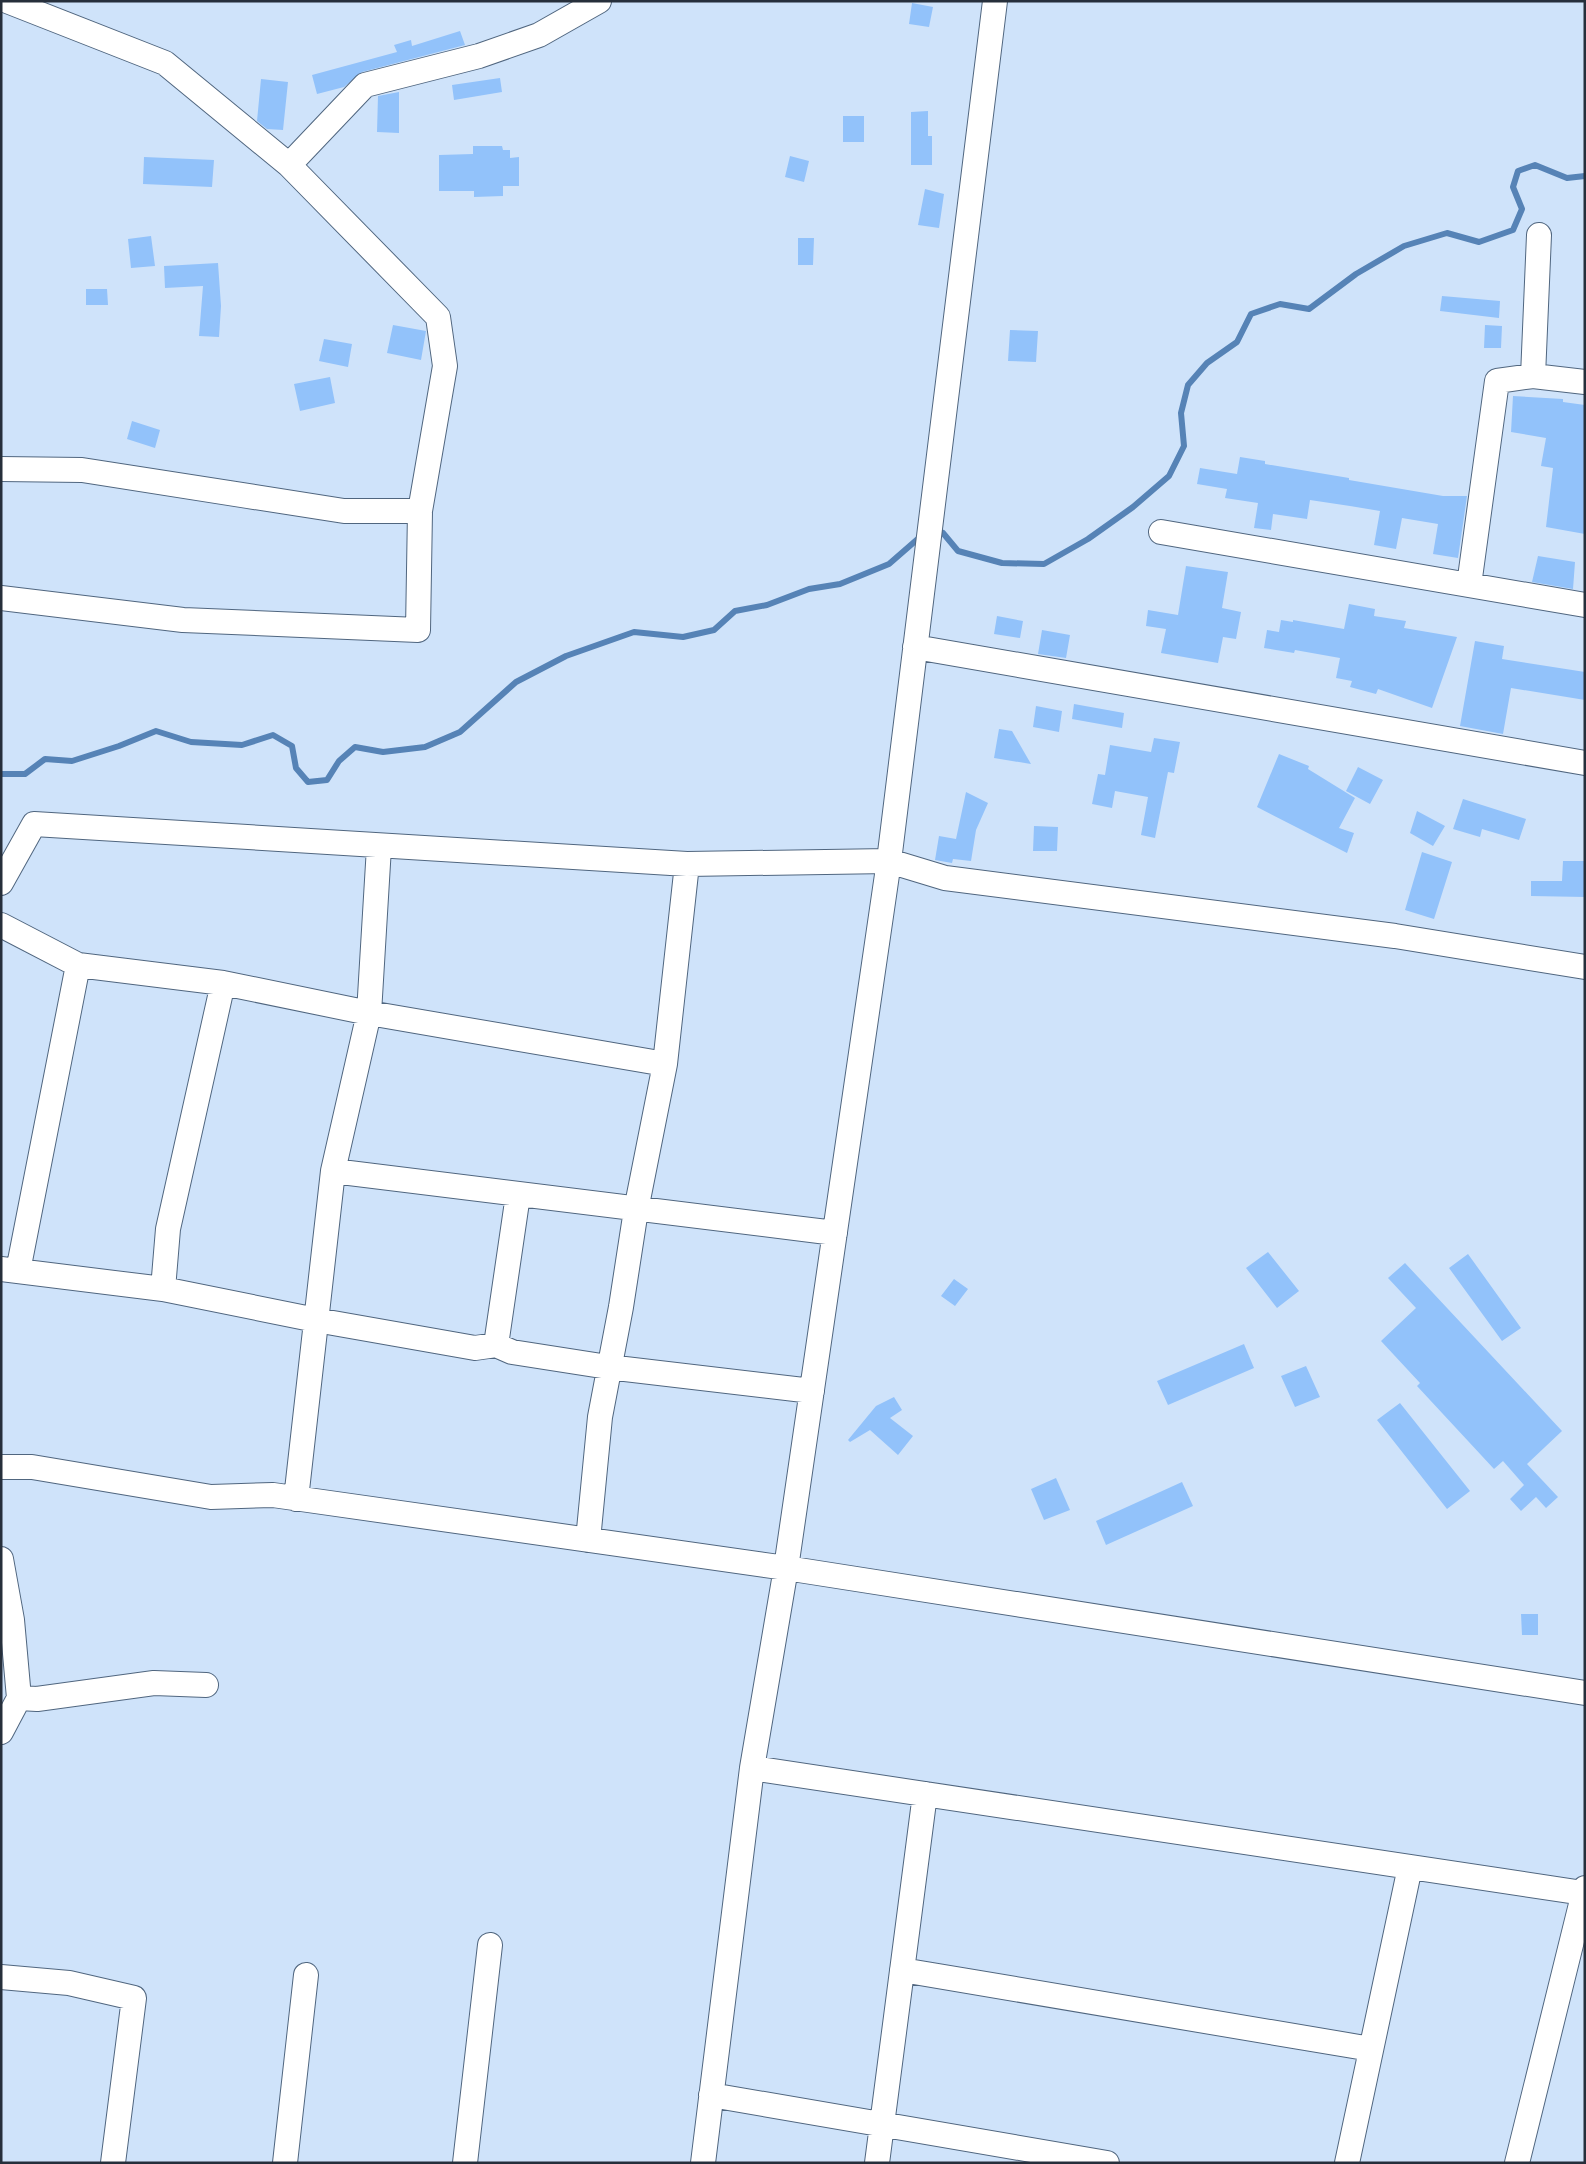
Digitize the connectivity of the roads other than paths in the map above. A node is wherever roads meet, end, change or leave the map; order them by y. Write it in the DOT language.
graph roads {
  1 [pos="7,1"];
  2 [pos="598,1"];
  3 [pos="995,1"];
  4 [pos="289,166"];
  5 [pos="1540,235"];
  6 [pos="1532,376"];
  7 [pos="1585,382"];
  8 [pos="1,470"];
  9 [pos="420,510"];
  10 [pos="1161,532"];
  11 [pos="1469,585"];
  12 [pos="1,598"];
  13 [pos="1585,605"];
  14 [pos="915,647"];
  15 [pos="1585,763"];
  16 [pos="378,847"];
  17 [pos="889,861"];
  18 [pos="687,864"];
  19 [pos="1,883"];
  20 [pos="1,925"];
  21 [pos="78,965"];
  22 [pos="1585,967"];
  23 [pos="223,984"];
  24 [pos="369,1013"];
  25 [pos="665,1064"];
  26 [pos="333,1171"];
  27 [pos="518,1195"];
  28 [pos="636,1210"];
  29 [pos="835,1233"];
  30 [pos="10,1270"];
  31 [pos="163,1289"];
  32 [pos="316,1320"];
  33 [pos="496,1345"];
  34 [pos="608,1366"];
  35 [pos="812,1391"];
  36 [pos="1,1467"];
  37 [pos="296,1499"];
  38 [pos="588,1540"];
  39 [pos="1,1559"];
  40 [pos="786,1568"];
  41 [pos="206,1685"];
  42 [pos="1585,1693"];
  43 [pos="19,1698"];
  44 [pos="1,1732"];
  45 [pos="752,1768"];
  46 [pos="925,1794"];
  47 [pos="1410,1867"];
  48 [pos="1584,1891"];
  49 [pos="490,1945"];
  50 [pos="902,1970"];
  51 [pos="306,1975"];
  52 [pos="1,1977"];
  53 [pos="1371,2049"];
  54 [pos="711,2095"];
  55 [pos="882,2125"];
  56 [pos="113,2163"];
  57 [pos="285,2163"];
  58 [pos="465,2163"];
  59 [pos="703,2163"];
  60 [pos="877,2163"];
  61 [pos="1107,2163"];
  62 [pos="1347,2163"];
  63 [pos="1517,2163"];
  1 -- 4 [label="street"];
  2 -- 4 [label="street"];
  3 -- 14 [label="street"];
  4 -- 9 [label="street"];
  5 -- 6 [label="street"];
  6 -- 7 [label="street"];
  6 -- 11 [label="street"];
  8 -- 9 [label="street"];
  9 -- 12 [label="street"];
  10 -- 11 [label="street"];
  11 -- 13 [label="street"];
  14 -- 15 [label="street"];
  14 -- 17 [label="street"];
  16 -- 18 [label="street"];
  16 -- 19 [label="street"];
  16 -- 24 [label="street"];
  17 -- 18 [label="street"];
  17 -- 22 [label="street"];
  17 -- 29 [label="street"];
  18 -- 25 [label="street"];
  20 -- 21 [label="street"];
  21 -- 23 [label="street"];
  21 -- 30 [label="street"];
  23 -- 24 [label="street"];
  23 -- 31 [label="street"];
  24 -- 25 [label="street"];
  24 -- 26 [label="street"];
  25 -- 28 [label="street"];
  26 -- 27 [label="street"];
  26 -- 32 [label="street"];
  27 -- 28 [label="street"];
  27 -- 33 [label="street"];
  28 -- 29 [label="street"];
  28 -- 34 [label="street"];
  29 -- 35 [label="street"];
  30 -- 31 [label="street"];
  31 -- 32 [label="street"];
  32 -- 33 [label="street"];
  32 -- 37 [label="street"];
  33 -- 34 [label="street"];
  34 -- 35 [label="street"];
  34 -- 38 [label="street"];
  35 -- 40 [label="street"];
  36 -- 37 [label="street"];
  37 -- 38 [label="street"];
  38 -- 40 [label="street"];
  39 -- 43 [label="street"];
  40 -- 42 [label="street"];
  40 -- 45 [label="street"];
  41 -- 43 [label="street"];
  43 -- 44 [label="street"];
  45 -- 46 [label="street"];
  45 -- 54 [label="street"];
  46 -- 47 [label="street"];
  46 -- 50 [label="street"];
  47 -- 48 [label="street"];
  47 -- 53 [label="street"];
  48 -- 63 [label="street"];
  49 -- 58 [label="street"];
  50 -- 53 [label="street"];
  50 -- 55 [label="street"];
  51 -- 57 [label="street"];
  52 -- 56 [label="street"];
  53 -- 62 [label="street"];
  54 -- 55 [label="street"];
  54 -- 59 [label="street"];
  55 -- 60 [label="street"];
  55 -- 61 [label="street"];
}
